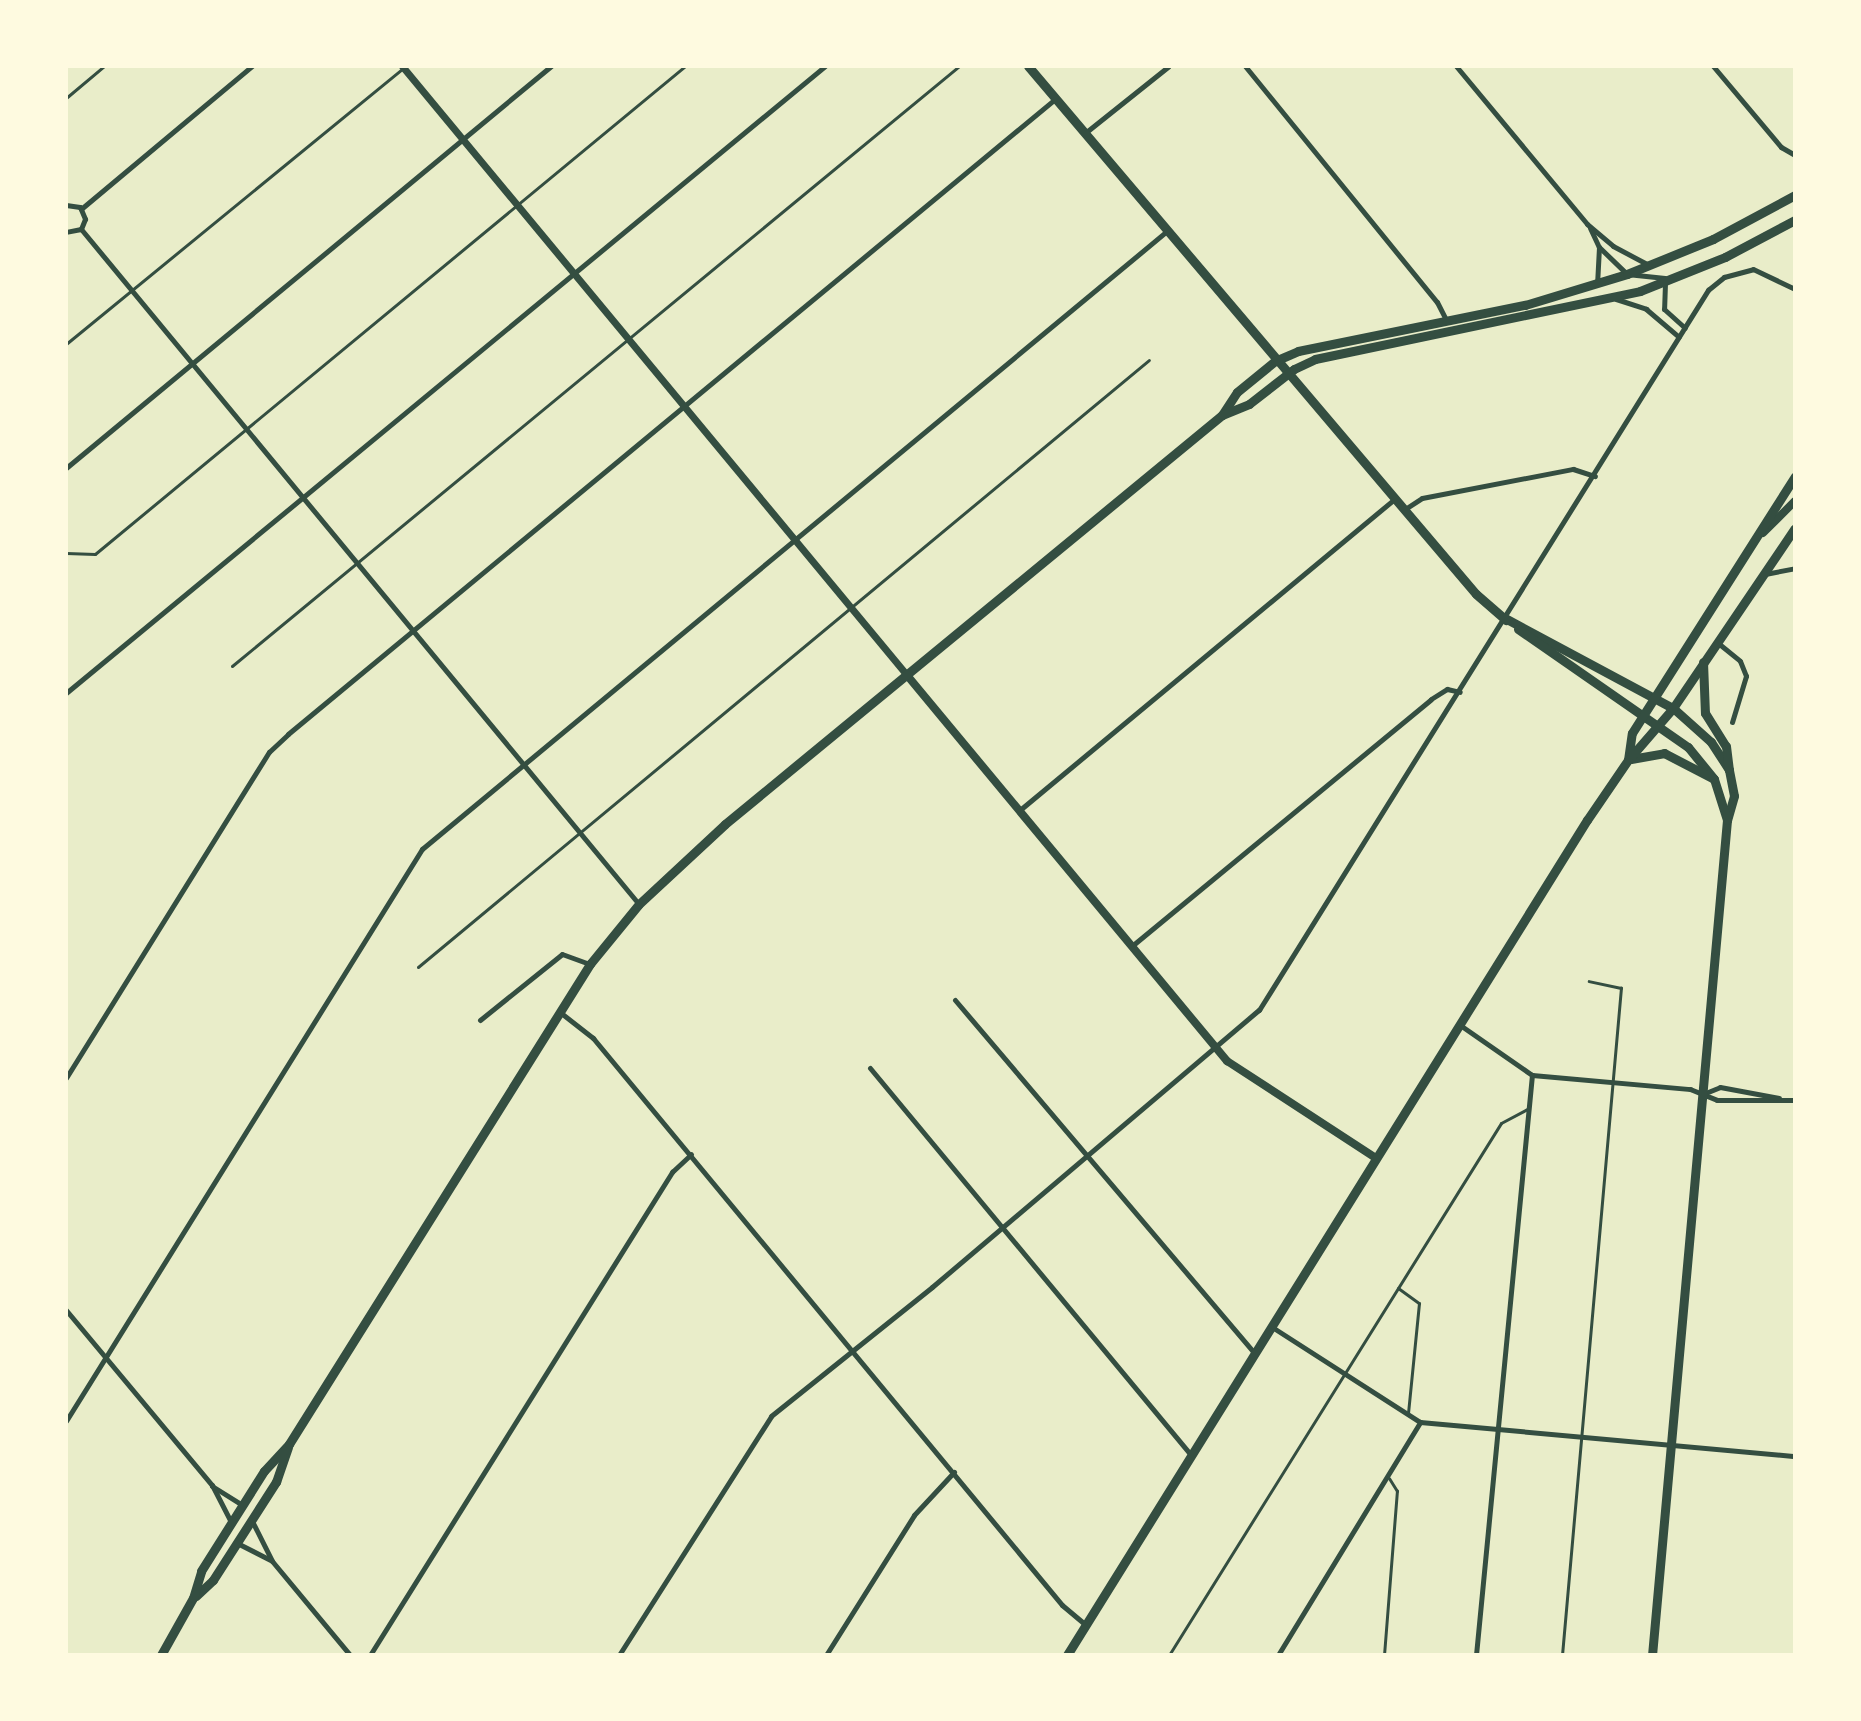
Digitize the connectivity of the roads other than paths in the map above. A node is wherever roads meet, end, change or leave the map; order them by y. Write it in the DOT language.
graph roads {
  1 [pos="104,66"];
  2 [pos="252,66"];
  3 [pos="551,66"];
  4 [pos="685,66"];
  5 [pos="825,66"];
  6 [pos="959,66"];
  7 [pos="1028,66"];
  8 [pos="1169,66"];
  9 [pos="1245,66"];
  10 [pos="1456,66"];
  11 [pos="1713,66"];
  12 [pos="404,67"];
  13 [pos="66,98"];
  14 [pos="1056,98"];
  15 [pos="1085,133"];
  16 [pos="462,140"];
  17 [pos="1795,155"];
  18 [pos="1795,195"];
  19 [pos="66,205"];
  20 [pos="516,206"];
  21 [pos="81,209"];
  22 [pos="1795,220"];
  23 [pos="1587,224"];
  24 [pos="81,229"];
  25 [pos="1168,231"];
  26 [pos="66,232"];
  27 [pos="1599,247"];
  28 [pos="1650,265"];
  29 [pos="1627,274"];
  30 [pos="572,275"];
  31 [pos="1670,280"];
  32 [pos="1597,283"];
  33 [pos="1795,289"];
  34 [pos="132,290"];
  35 [pos="1615,299"];
  36 [pos="1447,320"];
  37 [pos="1685,328"];
  38 [pos="1448,331"];
  39 [pos="1679,337"];
  40 [pos="627,340"];
  41 [pos="66,344"];
  42 [pos="1149,360"];
  43 [pos="1275,361"];
  44 [pos="193,364"];
  45 [pos="1287,374"];
  46 [pos="682,407"];
  47 [pos="1222,415"];
  48 [pos="247,431"];
  49 [pos="66,468"];
  50 [pos="1595,476"];
  51 [pos="1795,476"];
  52 [pos="301,498"];
  53 [pos="1395,498"];
  54 [pos="1795,501"];
  55 [pos="1405,509"];
  56 [pos="1795,528"];
  57 [pos="792,539"];
  58 [pos="1754,542"];
  59 [pos="66,553"];
  60 [pos="356,564"];
  61 [pos="1795,568"];
  62 [pos="1764,574"];
  63 [pos="848,606"];
  64 [pos="1503,617"];
  65 [pos="412,631"];
  66 [pos="1718,643"];
  67 [pos="1703,662"];
  68 [pos="232,666"];
  69 [pos="906,674"];
  70 [pos="1460,692"];
  71 [pos="66,693"];
  72 [pos="1654,697"];
  73 [pos="1673,708"];
  74 [pos="1643,714"];
  75 [pos="1732,722"];
  76 [pos="1660,726"];
  77 [pos="1628,760"];
  78 [pos="521,765"];
  79 [pos="1729,770"];
  80 [pos="1714,779"];
  81 [pos="1021,809"];
  82 [pos="1727,820"];
  83 [pos="579,834"];
  84 [pos="639,904"];
  85 [pos="1133,945"];
  86 [pos="590,964"];
  87 [pos="418,967"];
  88 [pos="1589,981"];
  89 [pos="955,1000"];
  90 [pos="561,1013"];
  91 [pos="480,1020"];
  92 [pos="1460,1025"];
  93 [pos="1216,1048"];
  94 [pos="870,1068"];
  95 [pos="1532,1075"];
  96 [pos="66,1078"];
  97 [pos="1613,1082"];
  98 [pos="1702,1094"];
  99 [pos="1779,1098"];
  100 [pos="1795,1100"];
  101 [pos="1529,1108"];
  102 [pos="691,1154"];
  103 [pos="1087,1156"];
  104 [pos="1374,1157"];
  105 [pos="1001,1226"];
  106 [pos="1398,1288"];
  107 [pos="66,1310"];
  108 [pos="1271,1326"];
  109 [pos="853,1349"];
  110 [pos="1254,1353"];
  111 [pos="103,1357"];
  112 [pos="1343,1375"];
  113 [pos="1408,1414"];
  114 [pos="66,1421"];
  115 [pos="1420,1422"];
  116 [pos="1497,1429"];
  117 [pos="1584,1437"];
  118 [pos="289,1444"];
  119 [pos="1672,1447"];
  120 [pos="1191,1455"];
  121 [pos="1795,1456"];
  122 [pos="954,1472"];
  123 [pos="1387,1476"];
  124 [pos="212,1485"];
  125 [pos="243,1505"];
  126 [pos="252,1520"];
  127 [pos="231,1523"];
  128 [pos="237,1543"];
  129 [pos="272,1561"];
  130 [pos="193,1598"];
  131 [pos="1086,1625"];
  132 [pos="161,1655"];
  133 [pos="350,1655"];
  134 [pos="370,1655"];
  135 [pos="619,1655"];
  136 [pos="826,1655"];
  137 [pos="1067,1655"];
  138 [pos="1169,1655"];
  139 [pos="1278,1655"];
  140 [pos="1384,1655"];
  141 [pos="1476,1655"];
  142 [pos="1562,1655"];
  143 [pos="1652,1655"];
  1 -- 13 [label="lane"];
  2 -- 21 [label="street"];
  3 -- 16 [label="street"];
  4 -- 20 [label="lane"];
  5 -- 30 [label="street"];
  6 -- 40 [label="lane"];
  7 -- 14 [label="main road"];
  8 -- 15 [label="street"];
  9 -- 36 [label="street"];
  10 -- 23 [label="street"];
  11 -- 17 [label="street"];
  12 -- 16 [label="street"];
  12 -- 34 [label="lane"];
  14 -- 15 [label="main road"];
  14 -- 46 [label="street"];
  15 -- 25 [label="main road"];
  16 -- 20 [label="street"];
  16 -- 44 [label="street"];
  18 -- 28 [label="main road"];
  19 -- 21 [label="street"];
  20 -- 30 [label="street"];
  20 -- 48 [label="lane"];
  21 -- 24 [label="street"];
  22 -- 31 [label="main road"];
  23 -- 27 [label="street"];
  23 -- 28 [label="street"];
  24 -- 26 [label="street"];
  24 -- 34 [label="street"];
  25 -- 43 [label="main road"];
  25 -- 57 [label="street"];
  27 -- 29 [label="street"];
  27 -- 32 [label="street"];
  28 -- 29 [label="main road"];
  29 -- 31 [label="street"];
  29 -- 32 [label="main road"];
  30 -- 40 [label="street"];
  30 -- 52 [label="street"];
  31 -- 35 [label="main road"];
  31 -- 37 [label="street"];
  32 -- 36 [label="main road"];
  33 -- 37 [label="street"];
  34 -- 41 [label="lane"];
  34 -- 44 [label="street"];
  35 -- 38 [label="main road"];
  35 -- 39 [label="street"];
  36 -- 38 [label="street"];
  36 -- 43 [label="main road"];
  37 -- 39 [label="street"];
  38 -- 45 [label="main road"];
  39 -- 50 [label="street"];
  40 -- 46 [label="street"];
  40 -- 60 [label="lane"];
  42 -- 63 [label="lane"];
  43 -- 45 [label="main road"];
  43 -- 47 [label="main road"];
  44 -- 48 [label="street"];
  44 -- 49 [label="street"];
  45 -- 47 [label="main road"];
  45 -- 53 [label="main road"];
  46 -- 57 [label="street"];
  46 -- 65 [label="street"];
  47 -- 69 [label="main road"];
  48 -- 52 [label="street"];
  48 -- 59 [label="lane"];
  50 -- 55 [label="street"];
  50 -- 64 [label="street"];
  51 -- 58 [label="main road"];
  52 -- 60 [label="street"];
  52 -- 71 [label="street"];
  53 -- 55 [label="main road"];
  53 -- 81 [label="street"];
  54 -- 58 [label="main road"];
  55 -- 64 [label="main road"];
  56 -- 62 [label="main road"];
  57 -- 63 [label="street"];
  57 -- 78 [label="street"];
  58 -- 72 [label="main road"];
  60 -- 65 [label="street"];
  60 -- 68 [label="lane"];
  61 -- 62 [label="street"];
  62 -- 66 [label="main road"];
  63 -- 69 [label="street"];
  63 -- 83 [label="lane"];
  64 -- 70 [label="street"];
  64 -- 72 [label="main road"];
  64 -- 74 [label="main road"];
  65 -- 78 [label="street"];
  65 -- 96 [label="street"];
  66 -- 67 [label="main road"];
  66 -- 75 [label="street"];
  67 -- 73 [label="main road"];
  67 -- 79 [label="main road"];
  69 -- 81 [label="main road"];
  69 -- 84 [label="main road"];
  70 -- 85 [label="street"];
  70 -- 93 [label="street"];
  72 -- 73 [label="main road"];
  72 -- 74 [label="main road"];
  73 -- 76 [label="main road"];
  73 -- 79 [label="main road"];
  74 -- 76 [label="main road"];
  74 -- 77 [label="main road"];
  76 -- 77 [label="main road"];
  76 -- 80 [label="main road"];
  77 -- 80 [label="main road"];
  77 -- 92 [label="main road"];
  78 -- 83 [label="street"];
  78 -- 111 [label="street"];
  79 -- 82 [label="main road"];
  80 -- 82 [label="main road"];
  81 -- 85 [label="main road"];
  82 -- 98 [label="main road"];
  83 -- 84 [label="street"];
  83 -- 87 [label="lane"];
  84 -- 86 [label="main road"];
  85 -- 93 [label="main road"];
  86 -- 90 [label="main road"];
  86 -- 91 [label="street"];
  88 -- 97 [label="lane"];
  89 -- 103 [label="street"];
  90 -- 102 [label="street"];
  90 -- 118 [label="main road"];
  92 -- 95 [label="street"];
  92 -- 104 [label="main road"];
  93 -- 103 [label="street"];
  93 -- 104 [label="main road"];
  94 -- 105 [label="street"];
  95 -- 97 [label="street"];
  95 -- 101 [label="street"];
  97 -- 98 [label="street"];
  97 -- 117 [label="lane"];
  98 -- 99 [label="street"];
  98 -- 99 [label="street"];
  98 -- 119 [label="main road"];
  99 -- 100 [label="street"];
  101 -- 106 [label="lane"];
  101 -- 116 [label="street"];
  102 -- 109 [label="street"];
  102 -- 134 [label="street"];
  103 -- 105 [label="street"];
  103 -- 110 [label="street"];
  104 -- 108 [label="main road"];
  105 -- 109 [label="street"];
  105 -- 120 [label="street"];
  106 -- 112 [label="lane"];
  106 -- 113 [label="lane"];
  107 -- 111 [label="street"];
  108 -- 110 [label="main road"];
  108 -- 112 [label="street"];
  109 -- 122 [label="street"];
  109 -- 135 [label="street"];
  110 -- 120 [label="main road"];
  111 -- 114 [label="street"];
  111 -- 124 [label="street"];
  112 -- 113 [label="street"];
  112 -- 138 [label="lane"];
  113 -- 115 [label="street"];
  115 -- 116 [label="street"];
  115 -- 123 [label="street"];
  116 -- 117 [label="street"];
  116 -- 141 [label="street"];
  117 -- 119 [label="street"];
  117 -- 142 [label="lane"];
  118 -- 125 [label="main road"];
  118 -- 126 [label="main road"];
  119 -- 121 [label="street"];
  119 -- 143 [label="main road"];
  120 -- 131 [label="main road"];
  122 -- 131 [label="street"];
  122 -- 136 [label="street"];
  123 -- 139 [label="street"];
  123 -- 140 [label="lane"];
  124 -- 125 [label="street"];
  124 -- 127 [label="street"];
  125 -- 127 [label="main road"];
  126 -- 128 [label="main road"];
  126 -- 129 [label="street"];
  127 -- 130 [label="main road"];
  128 -- 129 [label="street"];
  128 -- 130 [label="main road"];
  129 -- 133 [label="street"];
  130 -- 132 [label="main road"];
  131 -- 137 [label="main road"];
}
